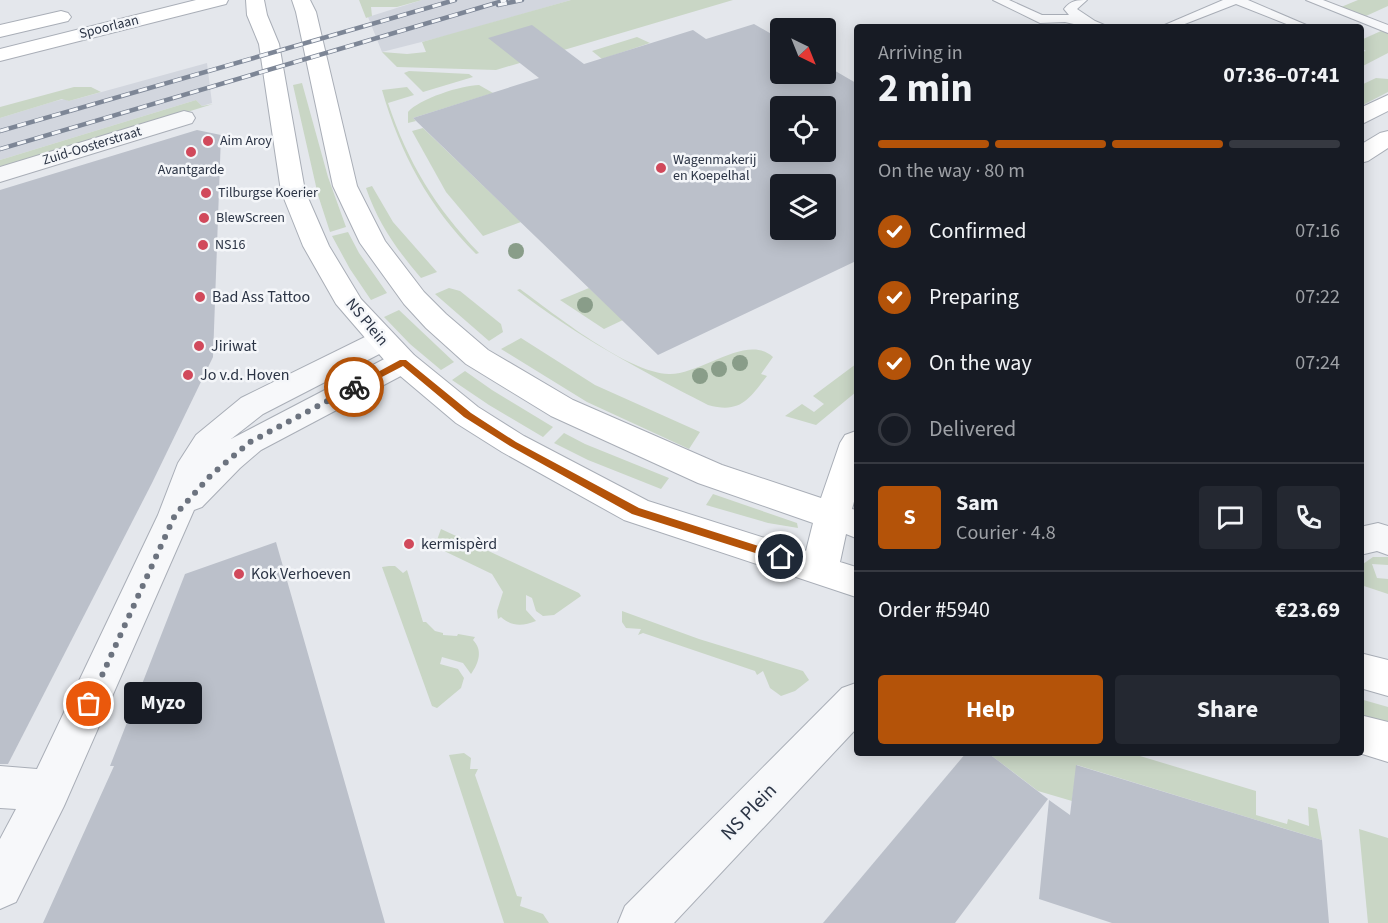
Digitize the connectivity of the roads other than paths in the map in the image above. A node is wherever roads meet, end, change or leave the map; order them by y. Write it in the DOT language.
graph roads {
  1 [pos="219,0"];
  2 [pos="255,0"];
  3 [pos="301,0"];
  4 [pos="999,0"];
  5 [pos="1079,0"];
  6 [pos="1236,0"];
  7 [pos="1312,0"];
  8 [pos="78,13"];
  9 [pos="1090,24"];
  10 [pos="1096,24"];
  11 [pos="1174,24"];
  12 [pos="1297,24"];
  13 [pos="1388,29"];
  14 [pos="0,31"];
  15 [pos="0,55"];
  16 [pos="1388,102"];
  17 [pos="1364,115"];
  18 [pos="184,118"];
  19 [pos="1388,138"];
  20 [pos="1364,153"];
  21 [pos="0,175"];
  22 [pos="392,351"];
  23 [pos="854,456"];
  24 [pos="844,520"];
  25 [pos="1364,540"];
  26 [pos="1388,541"];
  27 [pos="820,569"];
  28 [pos="854,581"];
  29 [pos="1364,671"];
  30 [pos="1388,678"];
  31 [pos="854,703"];
  32 [pos="1364,735"];
  33 [pos="1388,742"];
  34 [pos="0,787"];
  35 [pos="49,790"];
  36 [pos="0,886"];
  37 [pos="642,923"];
  1 -- 15 [label="street, Spoorlaan"];
  2 -- 22 [label="street, NS Plein"];
  3 -- 24 [label="street"];
  4 -- 9 [label="lane"];
  5 -- 10 [label="lane"];
  6 -- 11 [label="lane"];
  6 -- 12 [label="lane"];
  7 -- 13 [label="lane"];
  8 -- 14 [label="street, Spoorlaan"];
  16 -- 17 [label="street"];
  18 -- 21 [label="street, Zuid-Oosterstraat"];
  19 -- 20 [label="street"];
  22 -- 27 [label="street, NS Plein"];
  22 -- 35 [label="street"];
  23 -- 24 [label="street"];
  24 -- 27 [label="street"];
  25 -- 26 [label="street"];
  27 -- 28 [label="street, NS Plein"];
  29 -- 30 [label="street"];
  31 -- 37 [label="street, NS Plein"];
  32 -- 33 [label="street"];
  34 -- 35 [label="street"];
  35 -- 36 [label="street"];
}
